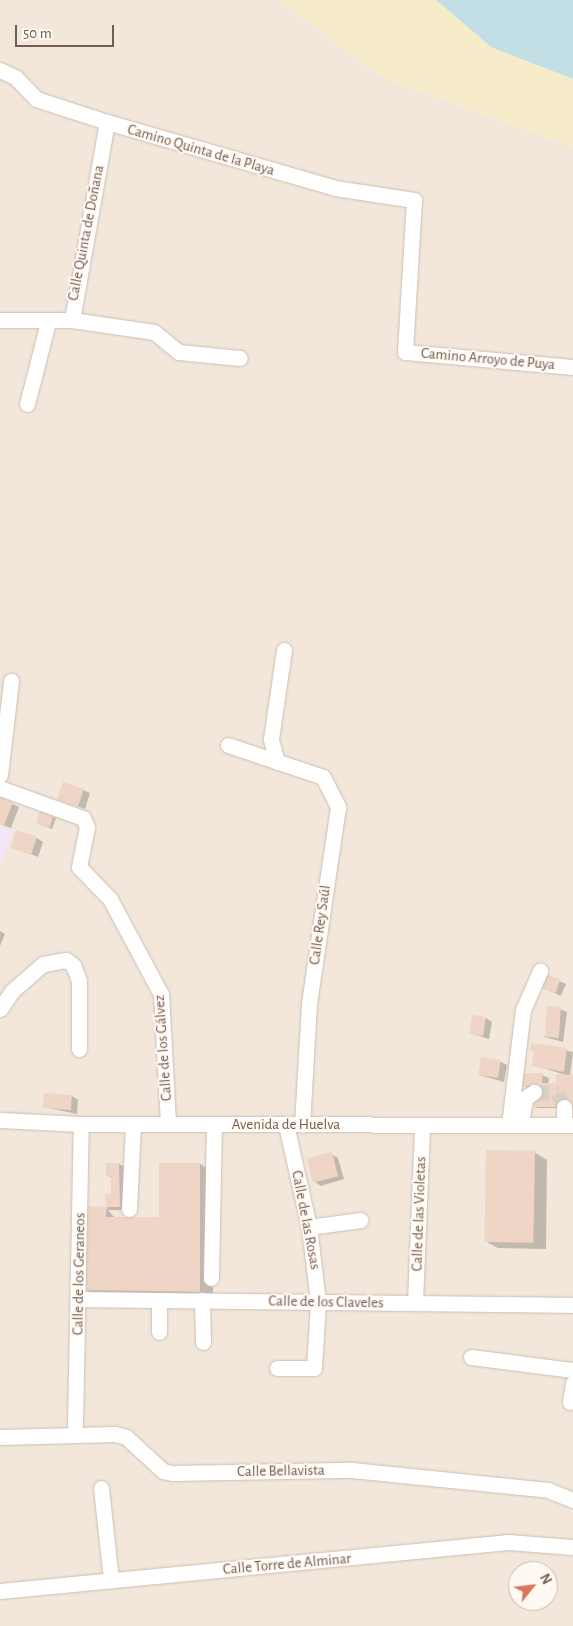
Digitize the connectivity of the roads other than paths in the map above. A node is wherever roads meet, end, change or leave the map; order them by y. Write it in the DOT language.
graph roads {
  1 [pos="0,70"];
  2 [pos="107,122"];
  3 [pos="414,200"];
  4 [pos="0,320"];
  5 [pos="72,320"];
  6 [pos="48,322"];
  7 [pos="240,358"];
  8 [pos="573,367"];
  9 [pos="27,404"];
  10 [pos="284,650"];
  11 [pos="10,681"];
  12 [pos="228,745"];
  13 [pos="277,762"];
  14 [pos="0,775"];
  15 [pos="0,788"];
  16 [pos="540,970"];
  17 [pos="0,1009"];
  18 [pos="79,1049"];
  19 [pos="534,1092"];
  20 [pos="564,1107"];
  21 [pos="0,1120"];
  22 [pos="81,1124"];
  23 [pos="133,1124"];
  24 [pos="168,1124"];
  25 [pos="568,1124"];
  26 [pos="214,1125"];
  27 [pos="286,1125"];
  28 [pos="302,1125"];
  29 [pos="515,1125"];
  30 [pos="422,1126"];
  31 [pos="129,1209"];
  32 [pos="361,1220"];
  33 [pos="309,1227"];
  34 [pos="211,1278"];
  35 [pos="80,1299"];
  36 [pos="159,1300"];
  37 [pos="202,1300"];
  38 [pos="318,1302"];
  39 [pos="416,1303"];
  40 [pos="573,1305"];
  41 [pos="159,1332"];
  42 [pos="203,1342"];
  43 [pos="471,1357"];
  44 [pos="277,1368"];
  45 [pos="573,1370"];
  46 [pos="573,1383"];
  47 [pos="570,1402"];
  48 [pos="75,1425"];
  49 [pos="0,1437"];
  50 [pos="101,1488"];
  51 [pos="573,1500"];
  52 [pos="573,1547"];
  53 [pos="111,1580"];
  54 [pos="0,1591"];
  1 -- 2 [label="street, Camino Quinta de la Playa"];
  2 -- 3 [label="street, Camino Quinta de la Playa"];
  2 -- 5 [label="street, Calle Quinta de Doñana"];
  3 -- 8 [label="street, Camino Arroyo de Puya"];
  4 -- 6 [label="street, Calle Quinta de Doñana"];
  5 -- 6 [label="street, Calle Quinta de Doñana"];
  5 -- 7 [label="street"];
  6 -- 9 [label="street"];
  10 -- 13 [label="street"];
  11 -- 14 [label="street"];
  12 -- 13 [label="street, Calle Rey Saúl"];
  13 -- 28 [label="street, Calle Rey Saúl"];
  15 -- 24 [label="street, Calle de los Gálvez"];
  16 -- 29 [label="street"];
  17 -- 18 [label="street"];
  19 -- 29 [label="street"];
  20 -- 25 [label="street"];
  21 -- 22 [label="street, Avenida de Huelva"];
  22 -- 23 [label="street, Avenida de Huelva"];
  22 -- 35 [label="street, Calle de los Geraneos"];
  23 -- 24 [label="street, Avenida de Huelva"];
  23 -- 31 [label="street"];
  24 -- 26 [label="street, Avenida de Huelva"];
  25 -- 29 [label="street, Avenida de Huelva"];
  26 -- 27 [label="street, Avenida de Huelva"];
  26 -- 34 [label="street"];
  27 -- 28 [label="street, Avenida de Huelva"];
  27 -- 33 [label="street, Calle de las Rosas"];
  28 -- 30 [label="street, Avenida de Huelva"];
  29 -- 30 [label="street, Avenida de Huelva"];
  30 -- 39 [label="street, Calle de las Violetas"];
  32 -- 33 [label="street"];
  33 -- 38 [label="street, Calle de las Rosas"];
  35 -- 36 [label="street, Calle de los Claveles"];
  35 -- 48 [label="street, Calle de los Geraneos"];
  36 -- 37 [label="street, Calle de los Claveles"];
  36 -- 41 [label="street"];
  37 -- 38 [label="street, Calle de los Claveles"];
  37 -- 42 [label="street"];
  38 -- 39 [label="street, Calle de los Claveles"];
  38 -- 44 [label="street, Calle de las Rosas"];
  39 -- 40 [label="street, Calle de los Claveles"];
  43 -- 45 [label="street"];
  46 -- 47 [label="street"];
  49 -- 51 [label="street, Calle Bellavista"];
  50 -- 53 [label="street"];
  52 -- 53 [label="street, Calle Torre de Alminar"];
  53 -- 54 [label="street, Calle Torre de Alminar"];
}
